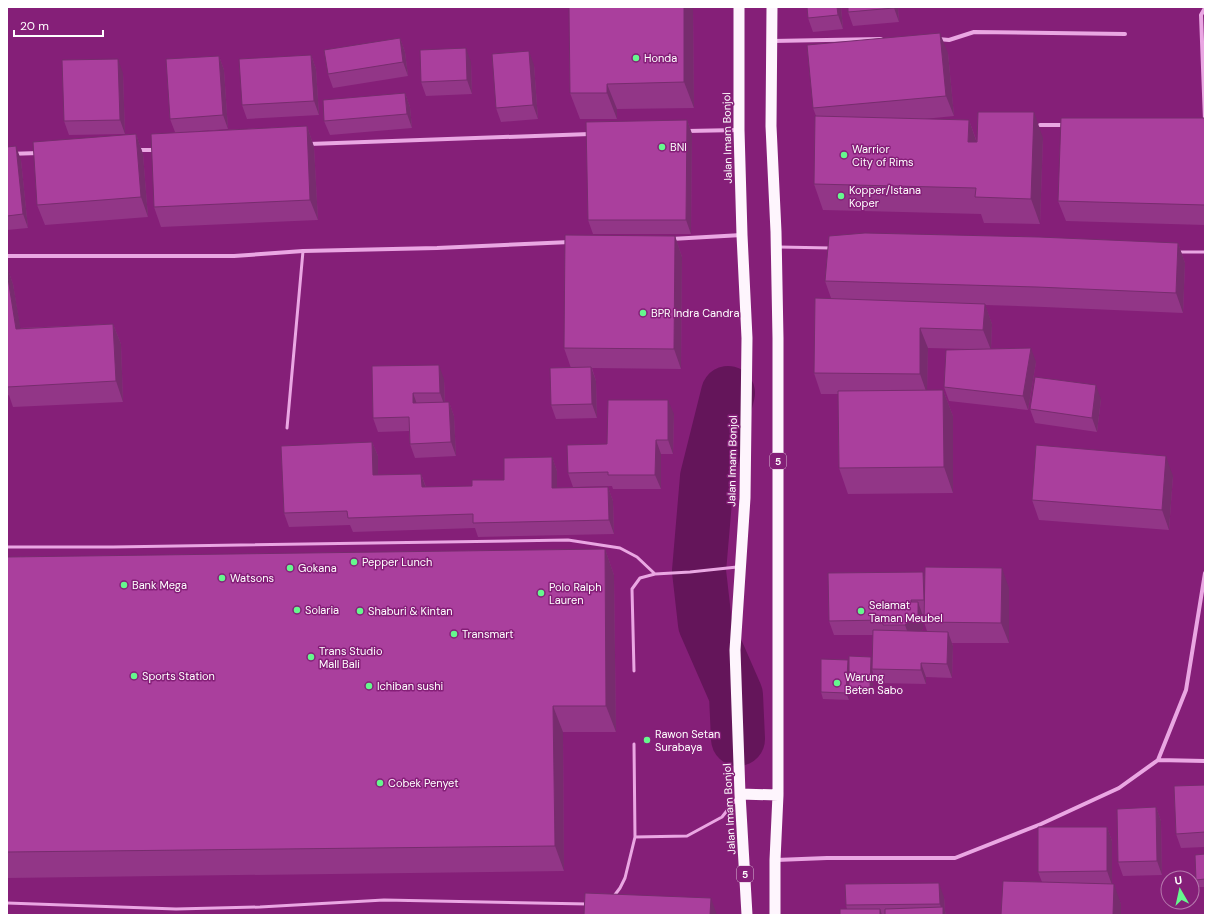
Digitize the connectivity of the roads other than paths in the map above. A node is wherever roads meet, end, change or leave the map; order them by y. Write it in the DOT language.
graph roads {
  1 [pos="739,7"];
  2 [pos="772,7"];
  3 [pos="1205,8"];
  4 [pos="1125,34"];
  5 [pos="889,38"];
  6 [pos="934,39"];
  7 [pos="771,41"];
  8 [pos="1205,120"];
  9 [pos="1040,125"];
  10 [pos="1072,126"];
  11 [pos="739,130"];
  12 [pos="684,131"];
  13 [pos="598,134"];
  14 [pos="303,145"];
  15 [pos="132,150"];
  16 [pos="164,150"];
  17 [pos="46,153"];
  18 [pos="7,154"];
  19 [pos="742,235"];
  20 [pos="662,239"];
  21 [pos="572,242"];
  22 [pos="776,247"];
  23 [pos="839,248"];
  24 [pos="303,251"];
  25 [pos="1173,252"];
  26 [pos="1205,252"];
  27 [pos="7,256"];
  28 [pos="287,428"];
  29 [pos="7,547"];
  30 [pos="742,566"];
  31 [pos="1205,573"];
  32 [pos="655,574"];
  33 [pos="634,671"];
  34 [pos="634,744"];
  35 [pos="1158,760"];
  36 [pos="1205,761"];
  37 [pos="778,795"];
  38 [pos="739,796"];
  39 [pos="635,837"];
  40 [pos="775,860"];
  41 [pos="610,898"];
  42 [pos="7,903"];
  43 [pos="595,904"];
  44 [pos="748,915"];
  45 [pos="775,915"];
  1 -- 11 [label="highway, Jalan Imam Bonjol / 5"];
  2 -- 7 [label="highway, 5"];
  3 -- 8 [label="street"];
  4 -- 6 [label="street"];
  5 -- 7 [label="street"];
  7 -- 22 [label="highway, 5"];
  9 -- 10 [label="street"];
  11 -- 12 [label="street"];
  11 -- 19 [label="highway, Jalan Imam Bonjol / 5"];
  13 -- 14 [label="street"];
  15 -- 16 [label="street"];
  17 -- 18 [label="street"];
  19 -- 20 [label="street"];
  19 -- 30 [label="highway, Jalan Imam Bonjol / 5"];
  21 -- 24 [label="street"];
  22 -- 23 [label="lane"];
  22 -- 37 [label="highway, 5"];
  24 -- 27 [label="street"];
  24 -- 28 [label="lane"];
  25 -- 26 [label="lane"];
  29 -- 32 [label="lane"];
  30 -- 32 [label="lane"];
  30 -- 38 [label="highway, Jalan Imam Bonjol / 5"];
  31 -- 35 [label="street"];
  32 -- 33 [label="lane"];
  34 -- 39 [label="lane"];
  35 -- 36 [label="street"];
  35 -- 40 [label="street"];
  37 -- 38 [label="highway"];
  37 -- 40 [label="highway, 5"];
  38 -- 39 [label="lane"];
  38 -- 44 [label="highway, Jalan Imam Bonjol / 5"];
  39 -- 41 [label="lane"];
  40 -- 45 [label="highway, 5"];
  42 -- 43 [label="lane"];
}
